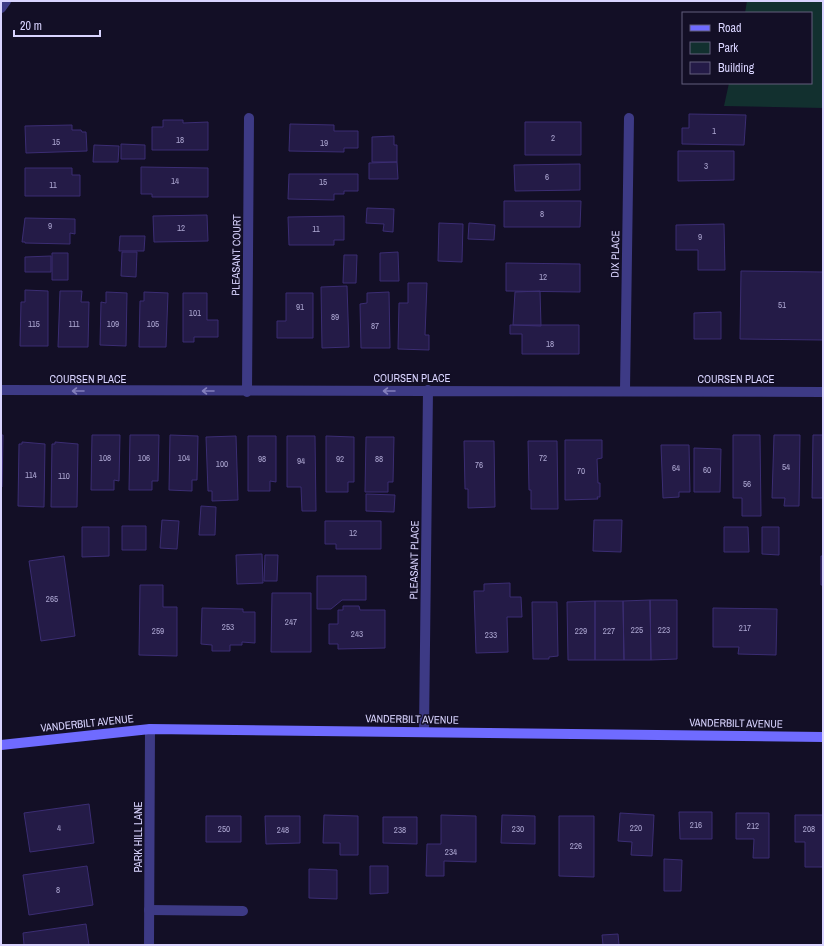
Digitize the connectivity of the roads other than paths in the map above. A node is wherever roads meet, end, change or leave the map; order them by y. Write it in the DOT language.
graph roads {
  1 [pos="6,1"];
  2 [pos="1,8"];
  3 [pos="249,118"];
  4 [pos="629,118"];
  5 [pos="1,390"];
  6 [pos="428,390"];
  7 [pos="625,390"];
  8 [pos="247,392"];
  9 [pos="823,392"];
  10 [pos="150,729"];
  11 [pos="424,731"];
  12 [pos="823,737"];
  13 [pos="1,745"];
  14 [pos="149,910"];
  15 [pos="243,911"];
  16 [pos="149,945"];
  1 -- 2 [label="street"];
  3 -- 8 [label="street, PLEASANT COURT"];
  4 -- 7 [label="street, DIX PLACE"];
  8 -- 5 [label="street, COURSEN PLACE, one-way"];
  6 -- 7 [label="street, COURSEN PLACE"];
  6 -- 8 [label="street, COURSEN PLACE, one-way"];
  6 -- 11 [label="street, PLEASANT PLACE"];
  7 -- 9 [label="street, COURSEN PLACE"];
  10 -- 11 [label="street, VANDERBILT AVENUE"];
  10 -- 13 [label="street, VANDERBILT AVENUE"];
  10 -- 14 [label="street, PARK HILL LANE"];
  11 -- 12 [label="street, VANDERBILT AVENUE"];
  14 -- 15 [label="street"];
  14 -- 16 [label="street, PARK HILL LANE"];
}
